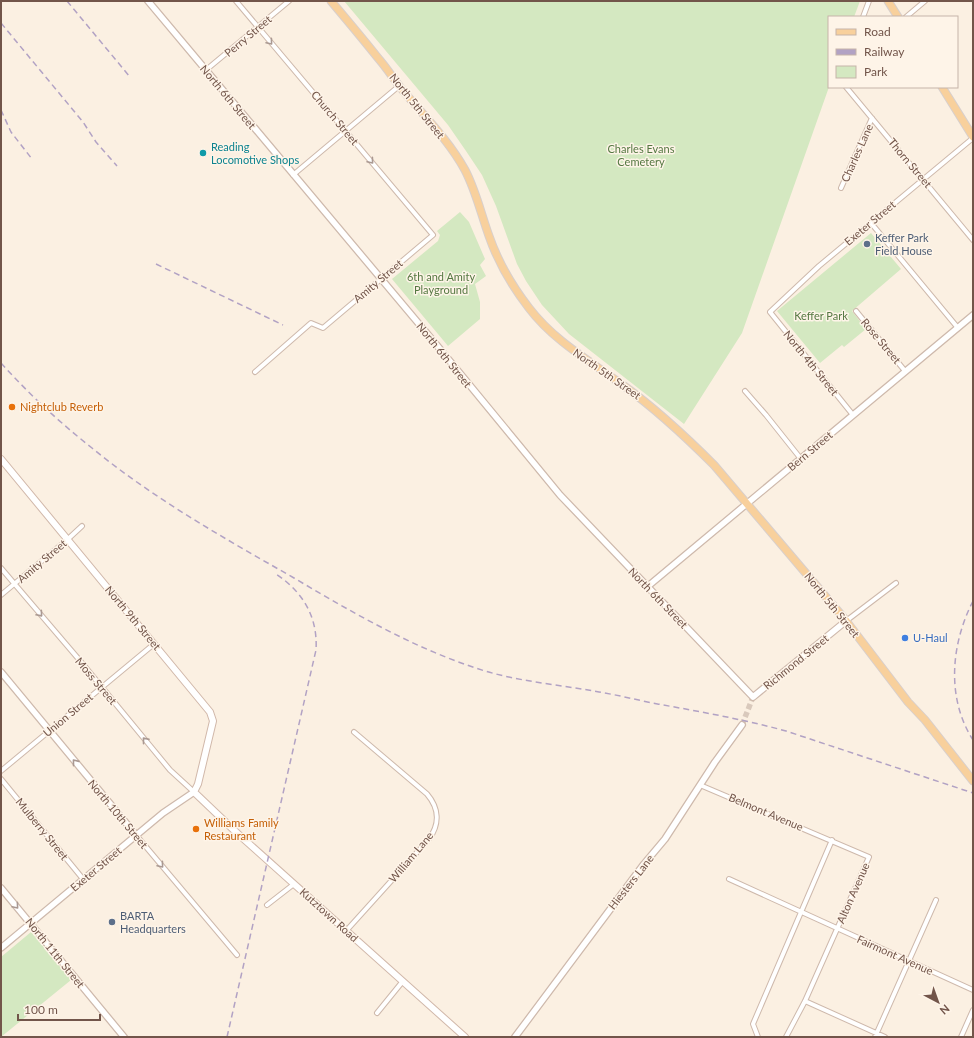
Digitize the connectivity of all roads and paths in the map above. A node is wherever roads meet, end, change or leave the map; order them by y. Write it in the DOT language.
graph roads {
  1 [pos="148,1"];
  2 [pos="236,1"];
  3 [pos="289,1"];
  4 [pos="331,1"];
  5 [pos="869,1"];
  6 [pos="888,1"];
  7 [pos="925,1"];
  8 [pos="863,16"];
  9 [pos="897,16"];
  10 [pos="907,16"];
  11 [pos="258,27"];
  12 [pos="206,70"];
  13 [pos="399,86"];
  14 [pos="847,88"];
  15 [pos="943,88"];
  16 [pos="872,118"];
  17 [pos="346,131"];
  18 [pos="973,137"];
  19 [pos="293,175"];
  20 [pos="923,179"];
  21 [pos="841,188"];
  22 [pos="871,223"];
  23 [pos="433,235"];
  24 [pos="973,240"];
  25 [pos="381,279"];
  26 [pos="856,311"];
  27 [pos="770,312"];
  28 [pos="973,315"];
  29 [pos="958,328"];
  30 [pos="905,371"];
  31 [pos="255,372"];
  32 [pos="745,391"];
  33 [pos="853,415"];
  34 [pos="1,459"];
  35 [pos="801,459"];
  36 [pos="747,503"];
  37 [pos="82,526"];
  38 [pos="68,539"];
  39 [pos="1,568"];
  40 [pos="896,583"];
  41 [pos="14,584"];
  42 [pos="647,587"];
  43 [pos="1,595"];
  44 [pos="846,621"];
  45 [pos="154,644"];
  46 [pos="1,672"];
  47 [pos="102,687"];
  48 [pos="753,697"];
  49 [pos="742,724"];
  50 [pos="50,731"];
  51 [pos="354,732"];
  52 [pos="1,771"];
  53 [pos="1,779"];
  54 [pos="973,781"];
  55 [pos="700,785"];
  56 [pos="194,792"];
  57 [pos="136,835"];
  58 [pos="832,840"];
  59 [pos="83,879"];
  60 [pos="729,879"];
  61 [pos="294,884"];
  62 [pos="1,888"];
  63 [pos="936,900"];
  64 [pos="267,906"];
  65 [pos="801,912"];
  66 [pos="31,924"];
  67 [pos="837,929"];
  68 [pos="346,931"];
  69 [pos="1,948"];
  70 [pos="237,955"];
  71 [pos="908,961"];
  72 [pos="403,981"];
  73 [pos="973,990"];
  74 [pos="805,1001"];
  75 [pos="973,1010"];
  76 [pos="377,1013"];
  77 [pos="876,1035"];
  78 [pos="124,1037"];
  79 [pos="465,1037"];
  80 [pos="515,1037"];
  81 [pos="758,1037"];
  82 [pos="786,1037"];
  83 [pos="885,1037"];
  84 [pos="961,1037"];
  1 -- 12 [label="street, North 6th Street"];
  2 -- 11 [label="street, Church Street"];
  3 -- 11 [label="street, Perry Street"];
  4 -- 13 [label="main road, North 5th Street"];
  5 -- 8 [label="street"];
  6 -- 9 [label="main road"];
  7 -- 10 [label="street"];
  11 -- 12 [label="street, Perry Street"];
  11 -- 17 [label="street, Church Street, one-way"];
  12 -- 19 [label="street, North 6th Street"];
  13 -- 17 [label="street"];
  13 -- 36 [label="main road, North 5th Street"];
  14 -- 16 [label="street, Thorn Street"];
  15 -- 18 [label="main road"];
  16 -- 20 [label="street, Thorn Street"];
  16 -- 21 [label="street, Charles Lane"];
  17 -- 19 [label="street"];
  17 -- 23 [label="street, Church Street, one-way"];
  18 -- 20 [label="street, Exeter Street"];
  19 -- 25 [label="street, North 6th Street"];
  20 -- 22 [label="street, Exeter Street"];
  20 -- 24 [label="street, Thorn Street"];
  22 -- 27 [label="street, Exeter Street"];
  22 -- 29 [label="street"];
  23 -- 25 [label="street, Amity Street"];
  25 -- 31 [label="street, Amity Street"];
  25 -- 42 [label="street, North 6th Street"];
  26 -- 30 [label="street, Rose Street"];
  27 -- 33 [label="street, North 4th Street"];
  28 -- 29 [label="street, Bern Street"];
  29 -- 30 [label="street, Bern Street"];
  30 -- 33 [label="street, Bern Street"];
  32 -- 35 [label="street"];
  33 -- 35 [label="street, Bern Street"];
  34 -- 38 [label="main road, North 9th Street"];
  35 -- 36 [label="street, Bern Street"];
  36 -- 42 [label="street, Bern Street"];
  36 -- 44 [label="main road, North 5th Street"];
  37 -- 38 [label="street, Amity Street"];
  38 -- 41 [label="street, Amity Street"];
  38 -- 45 [label="main road, North 9th Street"];
  39 -- 41 [label="street, Moss Street"];
  40 -- 44 [label="street, Richmond Street"];
  41 -- 43 [label="street, Amity Street"];
  41 -- 47 [label="street, Moss Street, one-way"];
  42 -- 48 [label="street, North 6th Street"];
  44 -- 48 [label="street, Richmond Street"];
  44 -- 54 [label="main road, North 5th Street"];
  45 -- 47 [label="street, Union Street"];
  45 -- 56 [label="main road, North 9th Street"];
  46 -- 50 [label="street, North 10th Street"];
  47 -- 50 [label="street, Union Street"];
  56 -- 47 [label="street, Moss Street, one-way"];
  49 -- 55 [label="street, Hiesters Lane"];
  50 -- 52 [label="street, Union Street"];
  57 -- 50 [label="street, North 10th Street, one-way"];
  51 -- 68 [label="street, William Lane"];
  53 -- 59 [label="street, Mulberry Street"];
  55 -- 58 [label="street, Belmont Avenue"];
  55 -- 80 [label="street, Hiesters Lane"];
  56 -- 57 [label="street, Exeter Street"];
  56 -- 61 [label="main road, Kutztown Road"];
  57 -- 59 [label="street, Exeter Street"];
  57 -- 70 [label="street, North 10th Street, one-way"];
  58 -- 65 [label="street"];
  58 -- 67 [label="street, Alton Avenue"];
  59 -- 66 [label="street, Exeter Street"];
  60 -- 65 [label="street, Fairmont Avenue"];
  61 -- 64 [label="street"];
  61 -- 68 [label="main road, Kutztown Road"];
  62 -- 66 [label="street, North 11th Street, one-way"];
  63 -- 71 [label="street"];
  65 -- 67 [label="street, Fairmont Avenue"];
  65 -- 81 [label="street"];
  66 -- 69 [label="street, Exeter Street"];
  66 -- 78 [label="street, North 11th Street"];
  67 -- 71 [label="street, Fairmont Avenue"];
  67 -- 74 [label="street, Alton Avenue"];
  68 -- 72 [label="main road, Kutztown Road"];
  71 -- 73 [label="street, Fairmont Avenue"];
  71 -- 77 [label="street"];
  72 -- 76 [label="street"];
  72 -- 79 [label="main road, Kutztown Road"];
  74 -- 77 [label="street"];
  74 -- 82 [label="street, Alton Avenue"];
  75 -- 84 [label="street"];
  77 -- 83 [label="street"];
}
